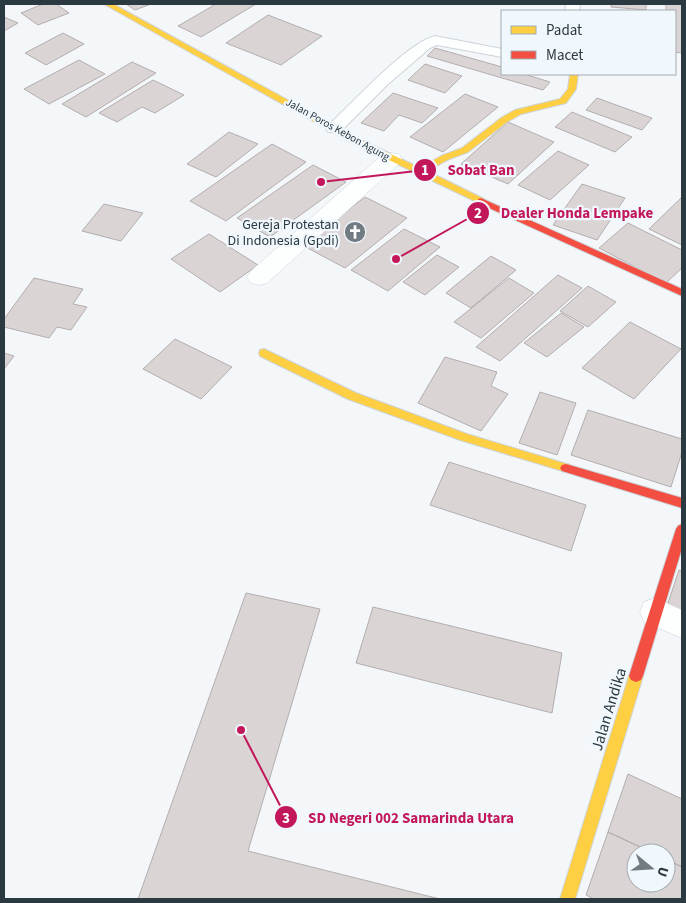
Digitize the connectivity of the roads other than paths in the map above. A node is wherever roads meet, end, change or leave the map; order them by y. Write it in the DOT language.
graph roads {
  1 [pos="108,4"];
  2 [pos="501,53"];
  3 [pos="574,75"];
  4 [pos="334,129"];
  5 [pos="391,159"];
  6 [pos="419,172"];
  7 [pos="259,277"];
  8 [pos="682,293"];
  9 [pos="264,353"];
  10 [pos="682,502"];
  11 [pos="682,529"];
  12 [pos="655,612"];
  13 [pos="682,624"];
  14 [pos="567,899"];
  1 -- 4 [label="street, Jalan Poros Kebon Agung"];
  2 -- 4 [label="lane"];
  3 -- 6 [label="street"];
  4 -- 5 [label="street, Jalan Poros Kebon Agung"];
  5 -- 6 [label="street, Jalan Poros Kebon Agung"];
  5 -- 7 [label="street"];
  6 -- 8 [label="street, Jalan Poros Kebon Agung"];
  9 -- 10 [label="street"];
  11 -- 12 [label="street, Jalan Andika"];
  12 -- 13 [label="street"];
  12 -- 14 [label="street, Jalan Andika"];
}
